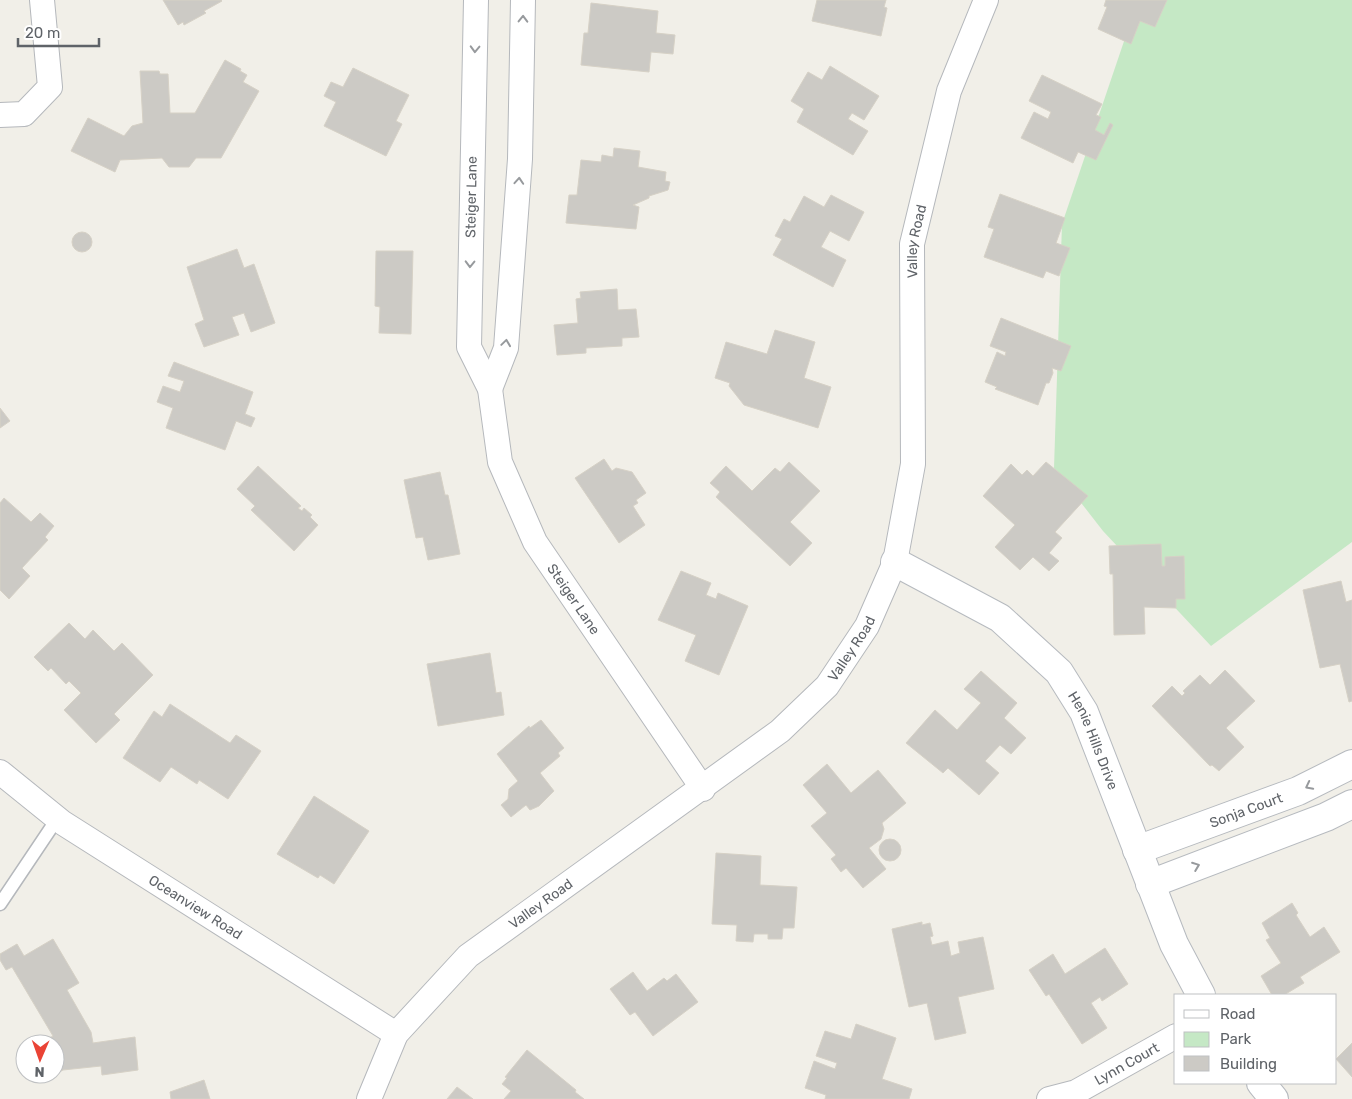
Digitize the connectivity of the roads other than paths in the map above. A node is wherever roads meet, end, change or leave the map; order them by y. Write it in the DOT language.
graph roads {
  1 [pos="42,0"];
  2 [pos="476,0"];
  3 [pos="523,0"];
  4 [pos="986,0"];
  5 [pos="0,115"];
  6 [pos="490,389"];
  7 [pos="895,562"];
  8 [pos="1352,764"];
  9 [pos="0,772"];
  10 [pos="702,789"];
  11 [pos="1352,804"];
  12 [pos="58,819"];
  13 [pos="1137,850"];
  14 [pos="1150,884"];
  15 [pos="0,904"];
  16 [pos="1200,994"];
  17 [pos="396,1034"];
  18 [pos="1174,1037"];
  19 [pos="1262,1084"];
  20 [pos="369,1099"];
  21 [pos="1049,1099"];
  22 [pos="1274,1099"];
  1 -- 5 [label="street"];
  2 -- 6 [label="street, Steiger Lane, one-way"];
  6 -- 3 [label="street, Steiger Lane, one-way"];
  4 -- 7 [label="street, Valley Road"];
  6 -- 10 [label="street, Steiger Lane"];
  7 -- 10 [label="street, Valley Road"];
  7 -- 13 [label="street, Henie Hills Drive"];
  8 -- 13 [label="street, Sonja Court, one-way"];
  9 -- 12 [label="street, Oceanview Road"];
  10 -- 17 [label="street, Valley Road"];
  14 -- 11 [label="street, one-way"];
  12 -- 15 [label="lane"];
  12 -- 17 [label="street, Oceanview Road"];
  13 -- 14 [label="street, Henie Hills Drive"];
  14 -- 16 [label="street, Henie Hills Drive"];
  17 -- 20 [label="street, Valley Road"];
  18 -- 21 [label="street, Lynn Court"];
  19 -- 22 [label="street"];
}
